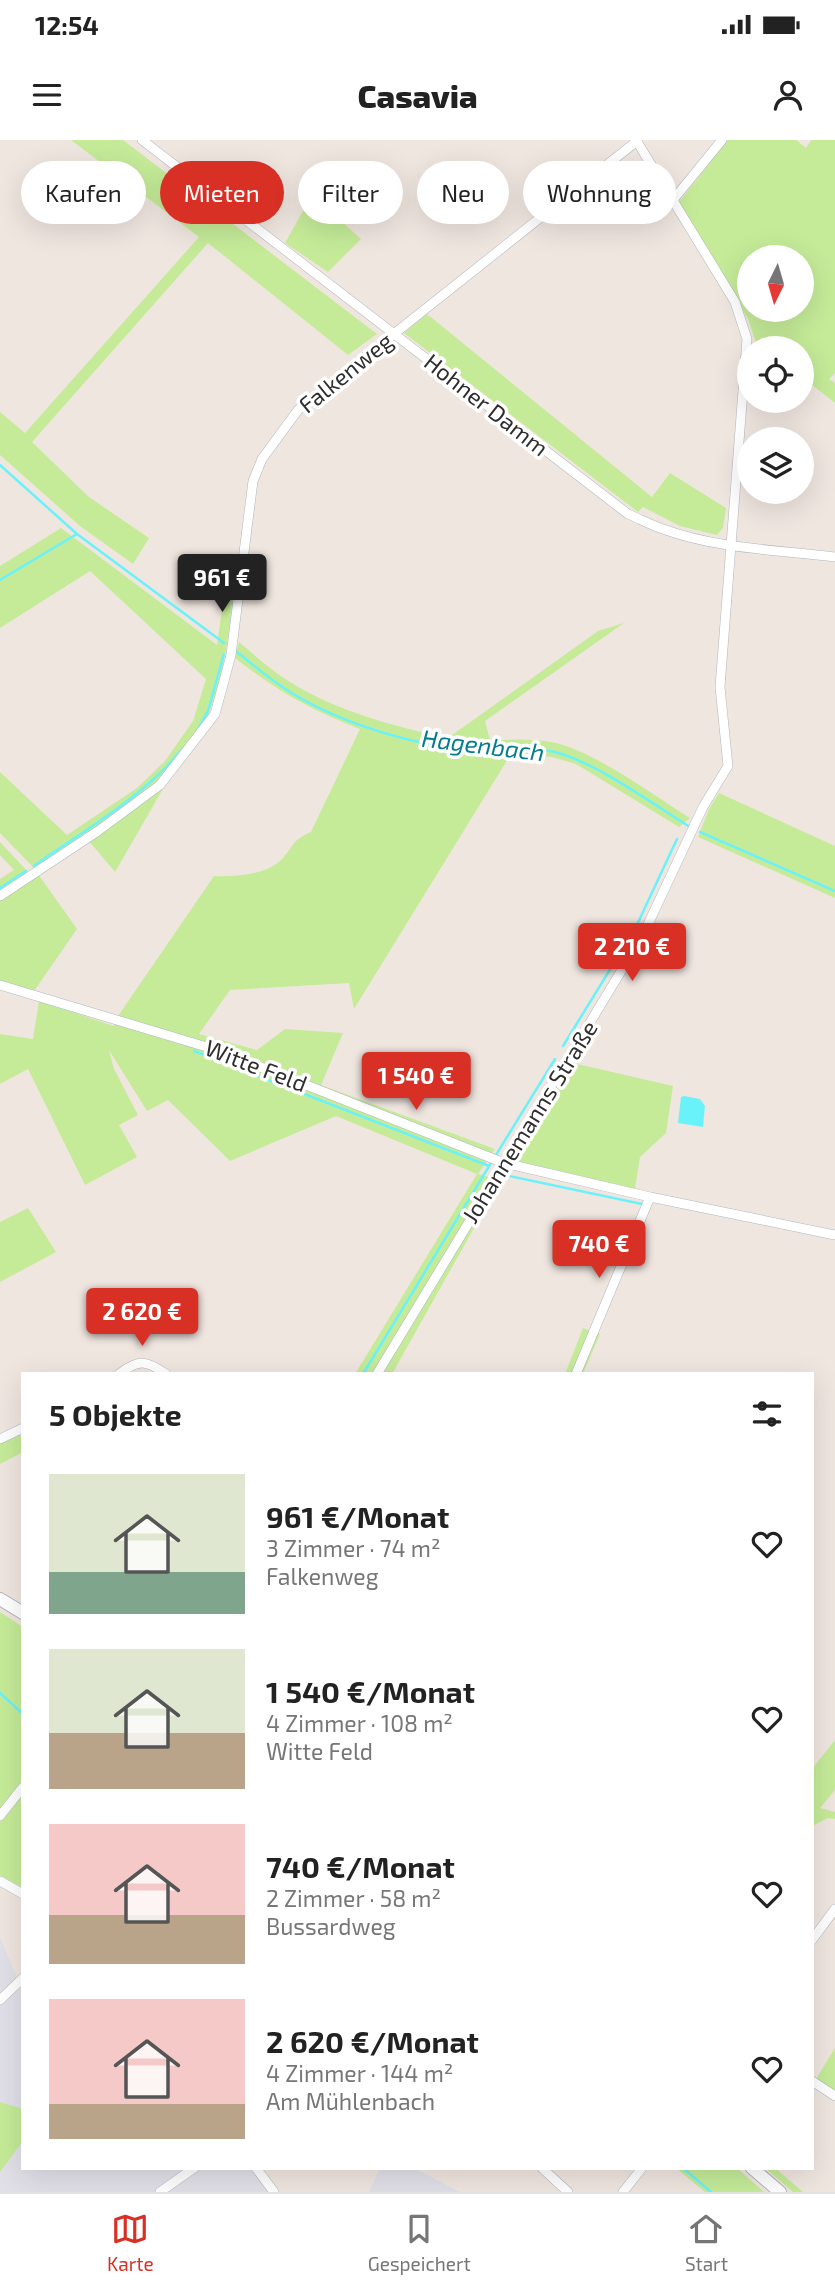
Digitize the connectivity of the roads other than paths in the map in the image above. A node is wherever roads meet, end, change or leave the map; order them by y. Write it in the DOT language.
graph roads {
  1 [pos="142,140"];
  2 [pos="722,140"];
  3 [pos="637,141"];
  4 [pos="649,161"];
  5 [pos="676,196"];
  6 [pos="676,205"];
  7 [pos="394,334"];
  8 [pos="730,545"];
  9 [pos="835,557"];
  10 [pos="0,896"];
  11 [pos="0,985"];
  12 [pos="504,1163"];
  13 [pos="650,1197"];
  14 [pos="835,1235"];
  15 [pos="122,1372"];
  16 [pos="163,1372"];
  17 [pos="378,1372"];
  18 [pos="577,1372"];
  19 [pos="21,1429"];
  20 [pos="0,1439"];
  21 [pos="0,1599"];
  22 [pos="21,1613"];
  23 [pos="21,1790"];
  24 [pos="0,1816"];
  25 [pos="0,1881"];
  26 [pos="21,1893"];
  27 [pos="835,1909"];
  28 [pos="814,1937"];
  29 [pos="21,1980"];
  30 [pos="0,2000"];
  31 [pos="814,2082"];
  32 [pos="835,2096"];
  33 [pos="191,2170"];
  34 [pos="258,2170"];
  35 [pos="544,2170"];
  36 [pos="640,2170"];
  37 [pos="754,2170"];
  38 [pos="160,2192"];
  39 [pos="274,2192"];
  40 [pos="568,2192"];
  41 [pos="623,2192"];
  42 [pos="780,2192"];
  1 -- 7 [label="street, Hohner Damm"];
  2 -- 5 [label="street"];
  3 -- 4 [label="street, Johannemanns Straße"];
  3 -- 7 [label="street, Falkenweg"];
  6 -- 8 [label="street, Johannemanns Straße"];
  7 -- 8 [label="street, Hohner Damm"];
  7 -- 10 [label="street, Falkenweg"];
  8 -- 9 [label="street, Hohner Damm"];
  8 -- 12 [label="street, Johannemanns Straße"];
  11 -- 12 [label="street, Witte Feld"];
  12 -- 13 [label="street, Witte Feld"];
  12 -- 17 [label="street, Johannemanns Straße"];
  13 -- 14 [label="street, Witte Feld"];
  13 -- 18 [label="street"];
  15 -- 16 [label="street"];
  19 -- 20 [label="street"];
  21 -- 22 [label="main road"];
  23 -- 24 [label="street"];
  25 -- 26 [label="street"];
  27 -- 28 [label="street"];
  29 -- 30 [label="street"];
  31 -- 32 [label="street"];
  33 -- 38 [label="street"];
  34 -- 39 [label="street"];
  35 -- 40 [label="street"];
  36 -- 41 [label="street"];
  37 -- 42 [label="main road"];
}
